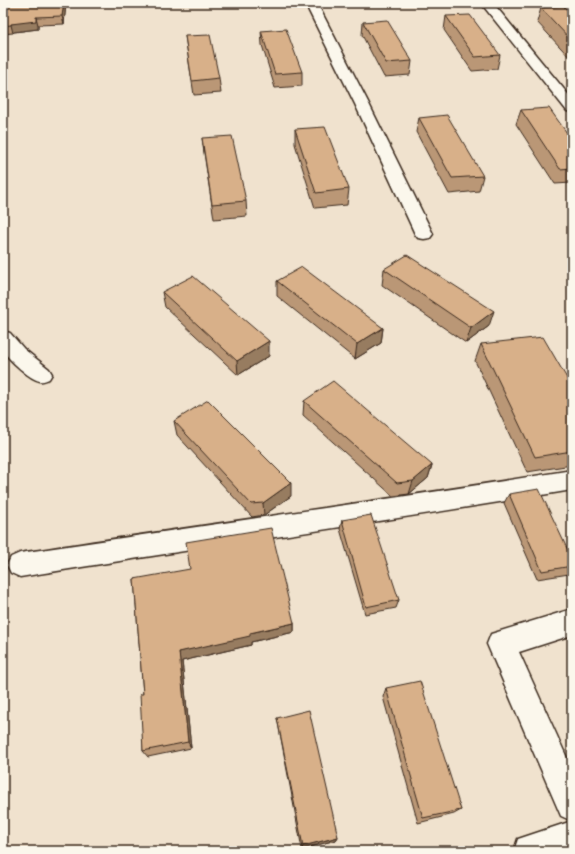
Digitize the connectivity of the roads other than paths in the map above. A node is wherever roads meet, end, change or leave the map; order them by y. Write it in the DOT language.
graph roads {
  1 [pos="311,3"];
  2 [pos="487,3"];
  3 [pos="572,108"];
  4 [pos="424,234"];
  5 [pos="3,338"];
  6 [pos="42,374"];
  7 [pos="572,480"];
  8 [pos="20,565"];
  9 [pos="572,622"];
  10 [pos="572,805"];
  11 [pos="572,837"];
  12 [pos="530,851"];
  1 -- 4 [label="street"];
  2 -- 3 [label="street"];
  5 -- 6 [label="street"];
  7 -- 8 [label="street"];
  9 -- 10 [label="street"];
  11 -- 12 [label="street"];
}
